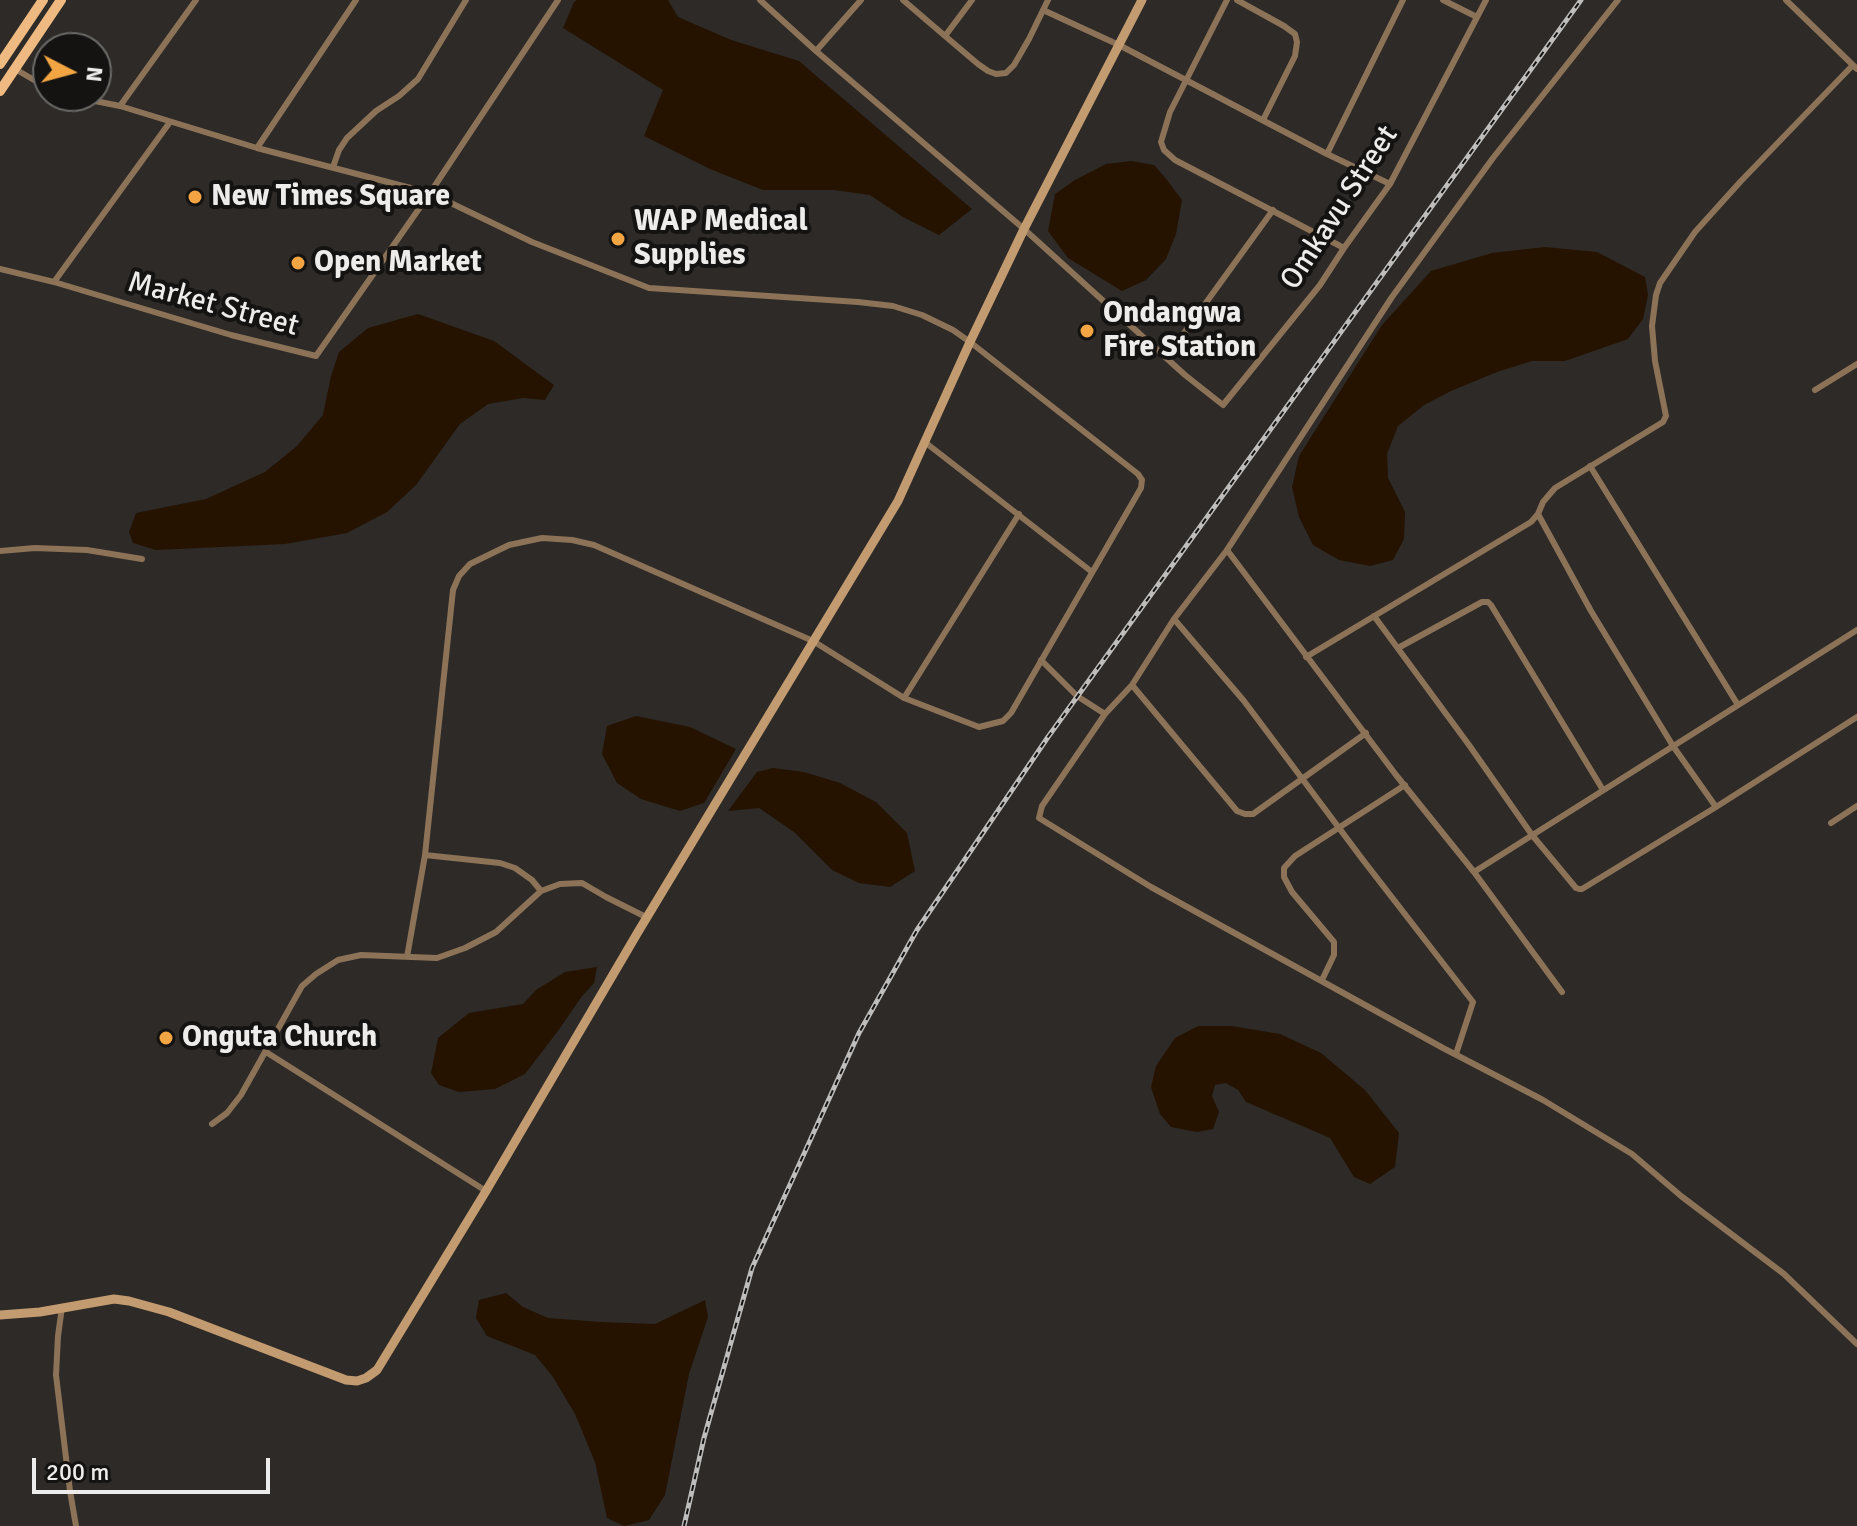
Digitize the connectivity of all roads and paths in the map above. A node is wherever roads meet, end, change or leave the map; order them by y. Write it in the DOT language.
graph roads {
  1 [pos="43,0"];
  2 [pos="61,0"];
  3 [pos="196,0"];
  4 [pos="356,0"];
  5 [pos="466,0"];
  6 [pos="558,0"];
  7 [pos="760,0"];
  8 [pos="861,0"];
  9 [pos="903,0"];
  10 [pos="972,0"];
  11 [pos="1048,0"];
  12 [pos="1142,0"];
  13 [pos="1227,0"];
  14 [pos="1237,0"];
  15 [pos="1403,0"];
  16 [pos="1443,0"];
  17 [pos="1486,0"];
  18 [pos="1618,0"];
  19 [pos="1786,0"];
  20 [pos="1043,10"];
  21 [pos="1477,17"];
  22 [pos="945,36"];
  23 [pos="1119,45"];
  24 [pos="816,51"];
  25 [pos="0,64"];
  26 [pos="1855,67"];
  27 [pos="15,69"];
  28 [pos="32,79"];
  29 [pos="1186,80"];
  30 [pos="0,88"];
  31 [pos="112,104"];
  32 [pos="120,106"];
  33 [pos="1263,120"];
  34 [pos="170,122"];
  35 [pos="257,148"];
  36 [pos="1327,154"];
  37 [pos="333,167"];
  38 [pos="1390,184"];
  39 [pos="430,193"];
  40 [pos="1273,210"];
  41 [pos="1024,229"];
  42 [pos="1344,248"];
  43 [pos="0,269"];
  44 [pos="54,282"];
  45 [pos="970,342"];
  46 [pos="1166,358"];
  47 [pos="1857,364"];
  48 [pos="1815,390"];
  49 [pos="926,443"];
  50 [pos="1590,466"];
  51 [pos="1019,514"];
  52 [pos="1538,514"];
  53 [pos="1227,550"];
  54 [pos="0,551"];
  55 [pos="142,559"];
  56 [pos="1092,572"];
  57 [pos="1374,616"];
  58 [pos="1174,619"];
  59 [pos="1857,631"];
  60 [pos="813,641"];
  61 [pos="1398,648"];
  62 [pos="1306,657"];
  63 [pos="1041,660"];
  64 [pos="1132,685"];
  65 [pos="904,698"];
  66 [pos="1738,705"];
  67 [pos="1105,714"];
  68 [pos="1857,717"];
  69 [pos="1366,733"];
  70 [pos="1673,746"];
  71 [pos="1303,778"];
  72 [pos="1405,785"];
  73 [pos="1603,790"];
  74 [pos="1857,806"];
  75 [pos="1716,807"];
  76 [pos="1831,823"];
  77 [pos="1340,827"];
  78 [pos="1532,835"];
  79 [pos="425,855"];
  80 [pos="1474,872"];
  81 [pos="541,891"];
  82 [pos="646,917"];
  83 [pos="407,957"];
  84 [pos="1322,980"];
  85 [pos="1562,992"];
  86 [pos="266,1052"];
  87 [pos="1456,1054"];
  88 [pos="212,1124"];
  89 [pos="486,1191"];
  90 [pos="62,1307"];
  91 [pos="0,1315"];
  92 [pos="1857,1344"];
  93 [pos="76,1526"];
  1 -- 25 [label="main road"];
  2 -- 27 [label="main road"];
  3 -- 32 [label="street"];
  4 -- 35 [label="street"];
  5 -- 37 [label="street"];
  6 -- 39 [label="street"];
  7 -- 24 [label="street, Omkavu Street"];
  8 -- 24 [label="street"];
  9 -- 22 [label="street"];
  10 -- 22 [label="street"];
  11 -- 20 [label="street"];
  12 -- 23 [label="street"];
  13 -- 29 [label="street"];
  14 -- 33 [label="street"];
  15 -- 36 [label="street"];
  16 -- 21 [label="street"];
  17 -- 21 [label="street, Omkavu Street"];
  18 -- 53 [label="street"];
  19 -- 26 [label="street"];
  20 -- 22 [label="street"];
  20 -- 23 [label="street"];
  21 -- 38 [label="street, Omkavu Street"];
  23 -- 29 [label="street"];
  23 -- 41 [label="street"];
  24 -- 41 [label="street, Omkavu Street"];
  26 -- 50 [label="street"];
  27 -- 28 [label="street"];
  27 -- 30 [label="main road"];
  29 -- 33 [label="street"];
  29 -- 40 [label="street"];
  31 -- 32 [label="street"];
  32 -- 34 [label="street"];
  33 -- 36 [label="street"];
  34 -- 35 [label="street"];
  34 -- 44 [label="street"];
  35 -- 37 [label="street"];
  36 -- 38 [label="street"];
  37 -- 39 [label="street"];
  38 -- 42 [label="street, Omkavu Street"];
  39 -- 44 [label="street, Market Street"];
  39 -- 45 [label="street"];
  40 -- 42 [label="street"];
  40 -- 46 [label="street"];
  41 -- 45 [label="street"];
  41 -- 46 [label="street, Omkavu Street"];
  42 -- 46 [label="street, Omkavu Street"];
  43 -- 44 [label="street, Market Street"];
  45 -- 49 [label="street"];
  45 -- 56 [label="street"];
  47 -- 48 [label="street"];
  49 -- 51 [label="street"];
  49 -- 60 [label="street"];
  50 -- 52 [label="street"];
  50 -- 66 [label="street"];
  51 -- 56 [label="street"];
  51 -- 65 [label="street"];
  52 -- 57 [label="street"];
  52 -- 70 [label="street"];
  53 -- 58 [label="street"];
  53 -- 62 [label="street"];
  54 -- 55 [label="street"];
  56 -- 63 [label="street"];
  57 -- 61 [label="street"];
  57 -- 62 [label="street"];
  58 -- 64 [label="street"];
  58 -- 71 [label="street"];
  59 -- 66 [label="street"];
  60 -- 65 [label="street"];
  60 -- 79 [label="street"];
  60 -- 82 [label="street"];
  61 -- 73 [label="street"];
  61 -- 78 [label="street"];
  62 -- 69 [label="street"];
  63 -- 65 [label="street"];
  63 -- 67 [label="street"];
  64 -- 67 [label="street"];
  64 -- 71 [label="street"];
  66 -- 70 [label="street"];
  67 -- 84 [label="street"];
  68 -- 75 [label="street"];
  69 -- 71 [label="street"];
  69 -- 72 [label="street"];
  70 -- 73 [label="street"];
  70 -- 75 [label="street"];
  71 -- 77 [label="street"];
  72 -- 77 [label="street"];
  72 -- 80 [label="street"];
  73 -- 78 [label="street"];
  74 -- 76 [label="street"];
  75 -- 78 [label="street"];
  77 -- 84 [label="street"];
  77 -- 87 [label="street"];
  78 -- 80 [label="street"];
  79 -- 81 [label="street"];
  79 -- 83 [label="street"];
  80 -- 85 [label="street"];
  81 -- 82 [label="street"];
  81 -- 83 [label="street"];
  82 -- 89 [label="street"];
  83 -- 86 [label="street"];
  84 -- 87 [label="street"];
  86 -- 88 [label="street"];
  86 -- 89 [label="street"];
  87 -- 92 [label="street"];
  89 -- 90 [label="street"];
  90 -- 91 [label="street"];
  90 -- 93 [label="street"];
}
